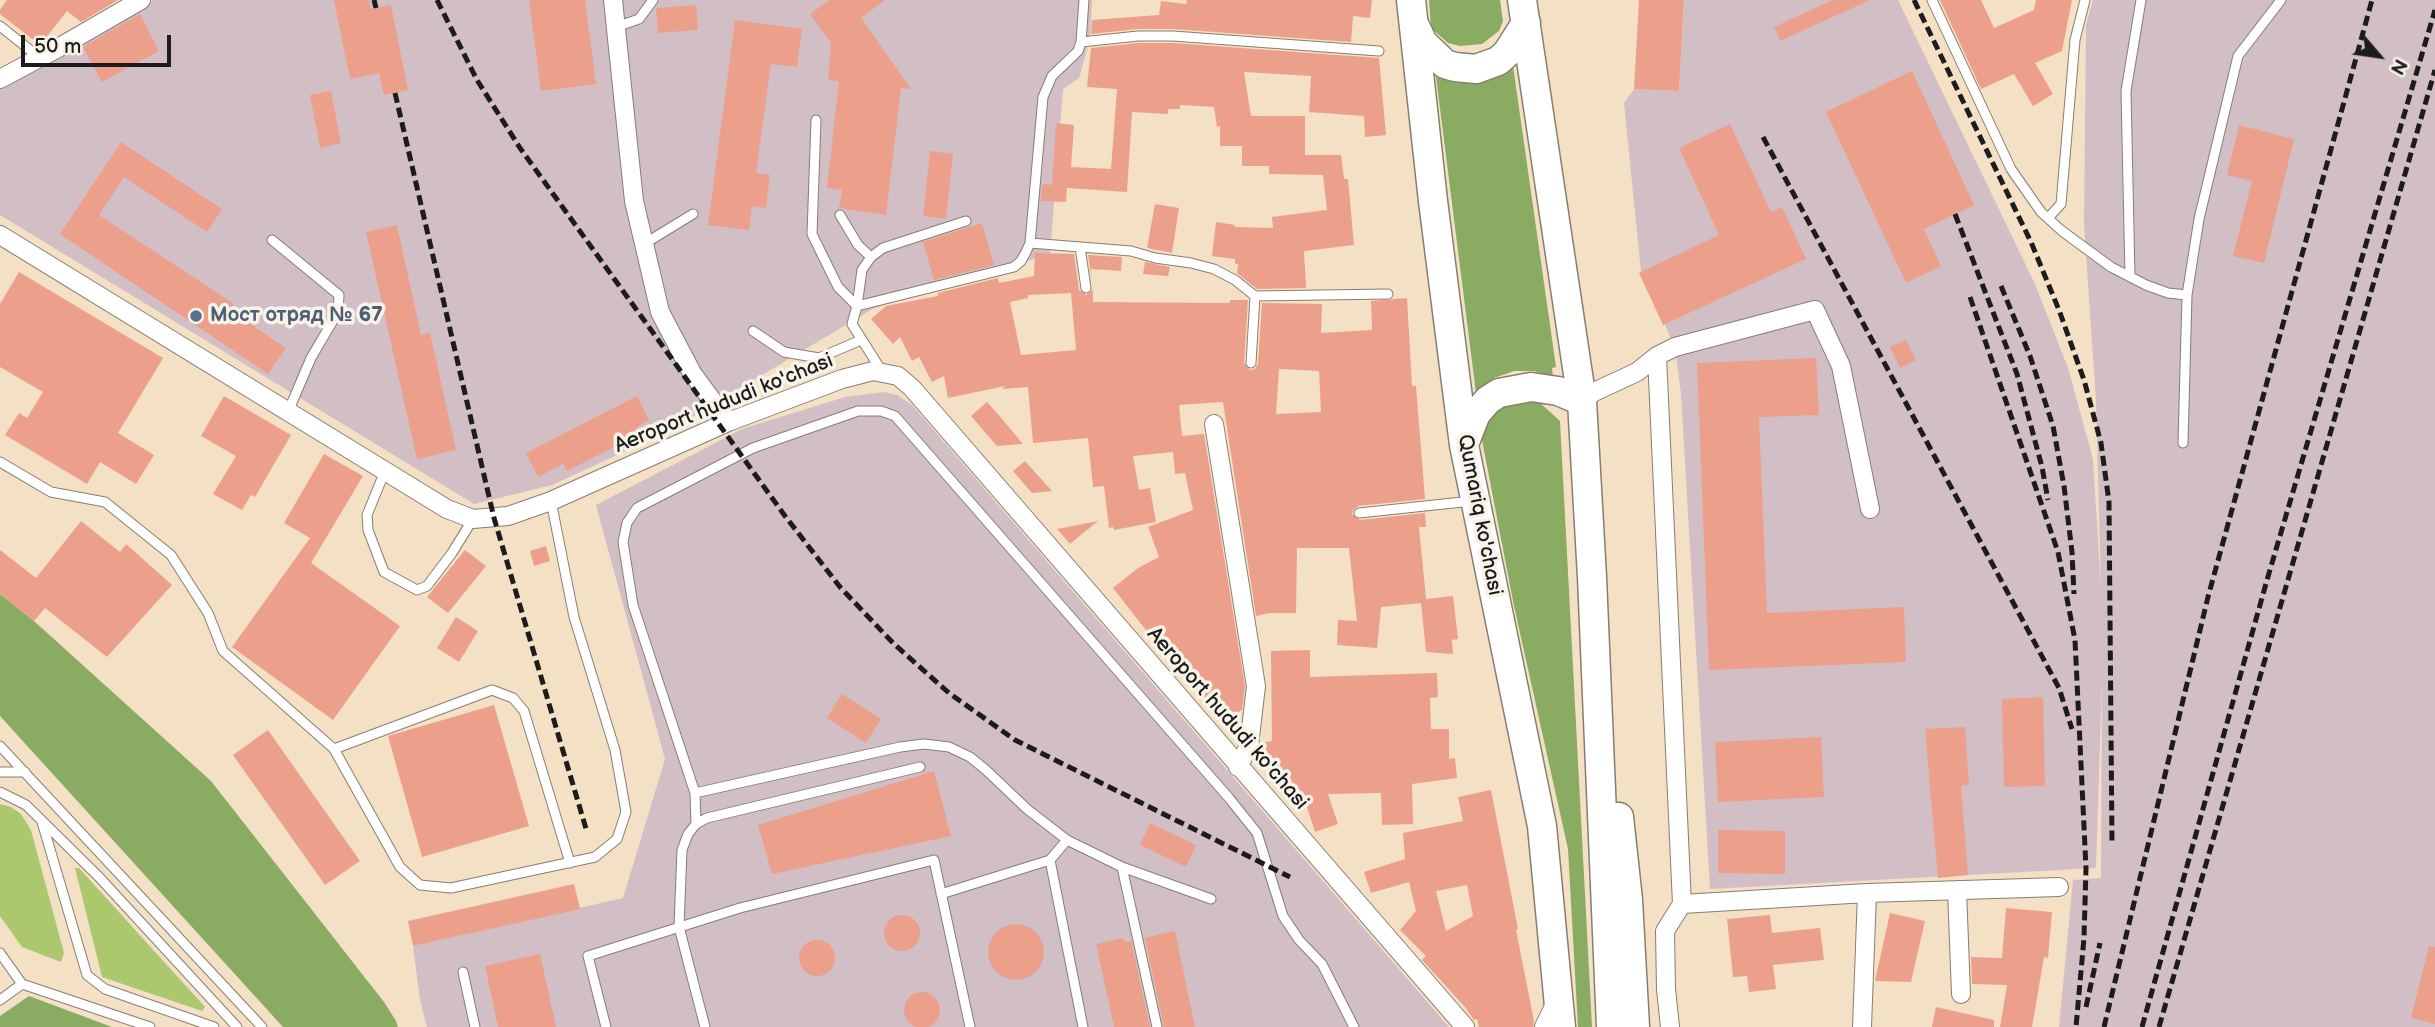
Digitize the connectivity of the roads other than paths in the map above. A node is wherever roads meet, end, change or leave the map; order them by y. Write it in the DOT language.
graph roads {
  1 [pos="141,0"];
  2 [pos="613,0"];
  3 [pos="653,0"];
  4 [pos="1084,0"];
  5 [pos="1932,0"];
  6 [pos="2085,0"];
  7 [pos="2141,0"];
  8 [pos="2281,0"];
  9 [pos="1412,11"];
  10 [pos="1524,12"];
  11 [pos="0,26"];
  12 [pos="616,27"];
  13 [pos="1081,41"];
  14 [pos="1379,51"];
  15 [pos="40,58"];
  16 [pos="0,79"];
  17 [pos="816,120"];
  18 [pos="693,214"];
  19 [pos="840,215"];
  20 [pos="2048,218"];
  21 [pos="966,222"];
  22 [pos="0,235"];
  23 [pos="272,240"];
  24 [pos="1030,243"];
  25 [pos="644,244"];
  26 [pos="1080,247"];
  27 [pos="871,257"];
  28 [pos="2130,277"];
  29 [pos="1086,288"];
  30 [pos="1388,294"];
  31 [pos="2187,295"];
  32 [pos="1255,296"];
  33 [pos="857,306"];
  34 [pos="753,331"];
  35 [pos="861,341"];
  36 [pos="1657,356"];
  37 [pos="1251,363"];
  38 [pos="882,372"];
  39 [pos="1637,372"];
  40 [pos="1659,400"];
  41 [pos="1582,401"];
  42 [pos="288,412"];
  43 [pos="728,422"];
  44 [pos="1214,424"];
  45 [pos="2183,443"];
  46 [pos="1464,445"];
  47 [pos="0,462"];
  48 [pos="384,471"];
  49 [pos="551,501"];
  50 [pos="1474,501"];
  51 [pos="1870,509"];
  52 [pos="1359,513"];
  53 [pos="473,519"];
  54 [pos="1592,577"];
  55 [pos="0,746"];
  56 [pos="334,749"];
  57 [pos="920,767"];
  58 [pos="1238,767"];
  59 [pos="0,772"];
  60 [pos="25,772"];
  61 [pos="0,792"];
  62 [pos="695,793"];
  63 [pos="42,821"];
  64 [pos="696,824"];
  65 [pos="1066,840"];
  66 [pos="1051,860"];
  67 [pos="570,863"];
  68 [pos="1122,867"];
  69 [pos="2059,887"];
  70 [pos="1957,890"];
  71 [pos="1867,893"];
  72 [pos="941,894"];
  73 [pos="1211,899"];
  74 [pos="1682,904"];
  75 [pos="679,927"];
  76 [pos="0,953"];
  77 [pos="463,972"];
  78 [pos="22,984"];
  79 [pos="1560,992"];
  80 [pos="1961,994"];
  81 [pos="0,1000"];
  82 [pos="150,1027"];
  83 [pos="214,1027"];
  84 [pos="237,1027"];
  85 [pos="262,1027"];
  86 [pos="475,1027"];
  87 [pos="606,1027"];
  88 [pos="705,1027"];
  89 [pos="970,1027"];
  90 [pos="1083,1027"];
  91 [pos="1157,1027"];
  92 [pos="1354,1027"];
  93 [pos="1465,1027"];
  94 [pos="1544,1027"];
  95 [pos="1561,1027"];
  96 [pos="1611,1027"];
  97 [pos="1634,1027"];
  98 [pos="1670,1027"];
  99 [pos="1862,1027"];
  1 -- 15 [label="street"];
  2 -- 12 [label="street"];
  3 -- 12 [label="lane"];
  4 -- 13 [label="lane"];
  5 -- 20 [label="lane"];
  6 -- 20 [label="lane"];
  7 -- 28 [label="lane"];
  8 -- 31 [label="lane"];
  9 -- 10 [label="main road"];
  9 -- 46 [label="main road, Qumariq ko'chasi"];
  10 -- 41 [label="main road"];
  11 -- 15 [label="lane"];
  12 -- 25 [label="street"];
  13 -- 14 [label="lane"];
  13 -- 24 [label="lane"];
  15 -- 16 [label="street"];
  17 -- 33 [label="lane"];
  18 -- 25 [label="lane"];
  19 -- 27 [label="lane"];
  20 -- 28 [label="lane"];
  21 -- 27 [label="lane"];
  22 -- 42 [label="street, Aeroport hududi ko'chasi"];
  23 -- 42 [label="lane"];
  24 -- 26 [label="lane"];
  24 -- 33 [label="lane"];
  25 -- 43 [label="street"];
  26 -- 29 [label="lane"];
  26 -- 32 [label="lane"];
  27 -- 33 [label="lane"];
  28 -- 31 [label="lane"];
  30 -- 32 [label="lane"];
  31 -- 45 [label="lane"];
  32 -- 37 [label="lane"];
  33 -- 35 [label="lane"];
  34 -- 35 [label="lane"];
  35 -- 38 [label="lane"];
  36 -- 39 [label="street"];
  36 -- 40 [label="street"];
  36 -- 51 [label="street"];
  38 -- 43 [label="street, Aeroport hududi ko'chasi"];
  38 -- 58 [label="street, Aeroport hududi ko'chasi"];
  39 -- 40 [label="street"];
  39 -- 41 [label="street"];
  40 -- 74 [label="street"];
  41 -- 46 [label="main road"];
  41 -- 54 [label="main road"];
  42 -- 48 [label="street, Aeroport hududi ko'chasi"];
  43 -- 49 [label="street, Aeroport hududi ko'chasi"];
  44 -- 58 [label="street"];
  46 -- 50 [label="main road, Qumariq ko'chasi"];
  47 -- 56 [label="lane"];
  48 -- 53 [label="street, Aeroport hududi ko'chasi"];
  48 -- 53 [label="lane"];
  49 -- 53 [label="street, Aeroport hududi ko'chasi"];
  49 -- 67 [label="lane"];
  50 -- 52 [label="lane"];
  50 -- 79 [label="main road, Qumariq ko'chasi"];
  54 -- 96 [label="main road"];
  54 -- 97 [label="main road"];
  55 -- 60 [label="lane"];
  56 -- 67 [label="lane"];
  56 -- 67 [label="lane"];
  57 -- 64 [label="lane"];
  58 -- 93 [label="street, Aeroport hududi ko'chasi"];
  59 -- 60 [label="lane"];
  60 -- 85 [label="lane"];
  61 -- 63 [label="lane"];
  62 -- 64 [label="lane"];
  62 -- 65 [label="lane"];
  62 -- 92 [label="lane"];
  63 -- 83 [label="lane"];
  63 -- 84 [label="lane"];
  64 -- 75 [label="lane"];
  65 -- 66 [label="lane"];
  65 -- 68 [label="lane"];
  66 -- 72 [label="lane"];
  66 -- 90 [label="lane"];
  68 -- 73 [label="lane"];
  68 -- 91 [label="lane"];
  69 -- 70 [label="street"];
  70 -- 71 [label="street"];
  70 -- 80 [label="street"];
  71 -- 74 [label="street"];
  71 -- 99 [label="street"];
  72 -- 75 [label="lane"];
  72 -- 89 [label="lane"];
  74 -- 98 [label="street"];
  75 -- 87 [label="lane"];
  75 -- 88 [label="lane"];
  76 -- 78 [label="lane"];
  77 -- 86 [label="lane"];
  78 -- 81 [label="lane"];
  78 -- 82 [label="lane"];
  79 -- 94 [label="street"];
  79 -- 95 [label="main road, Qumariq ko'chasi"];
}
